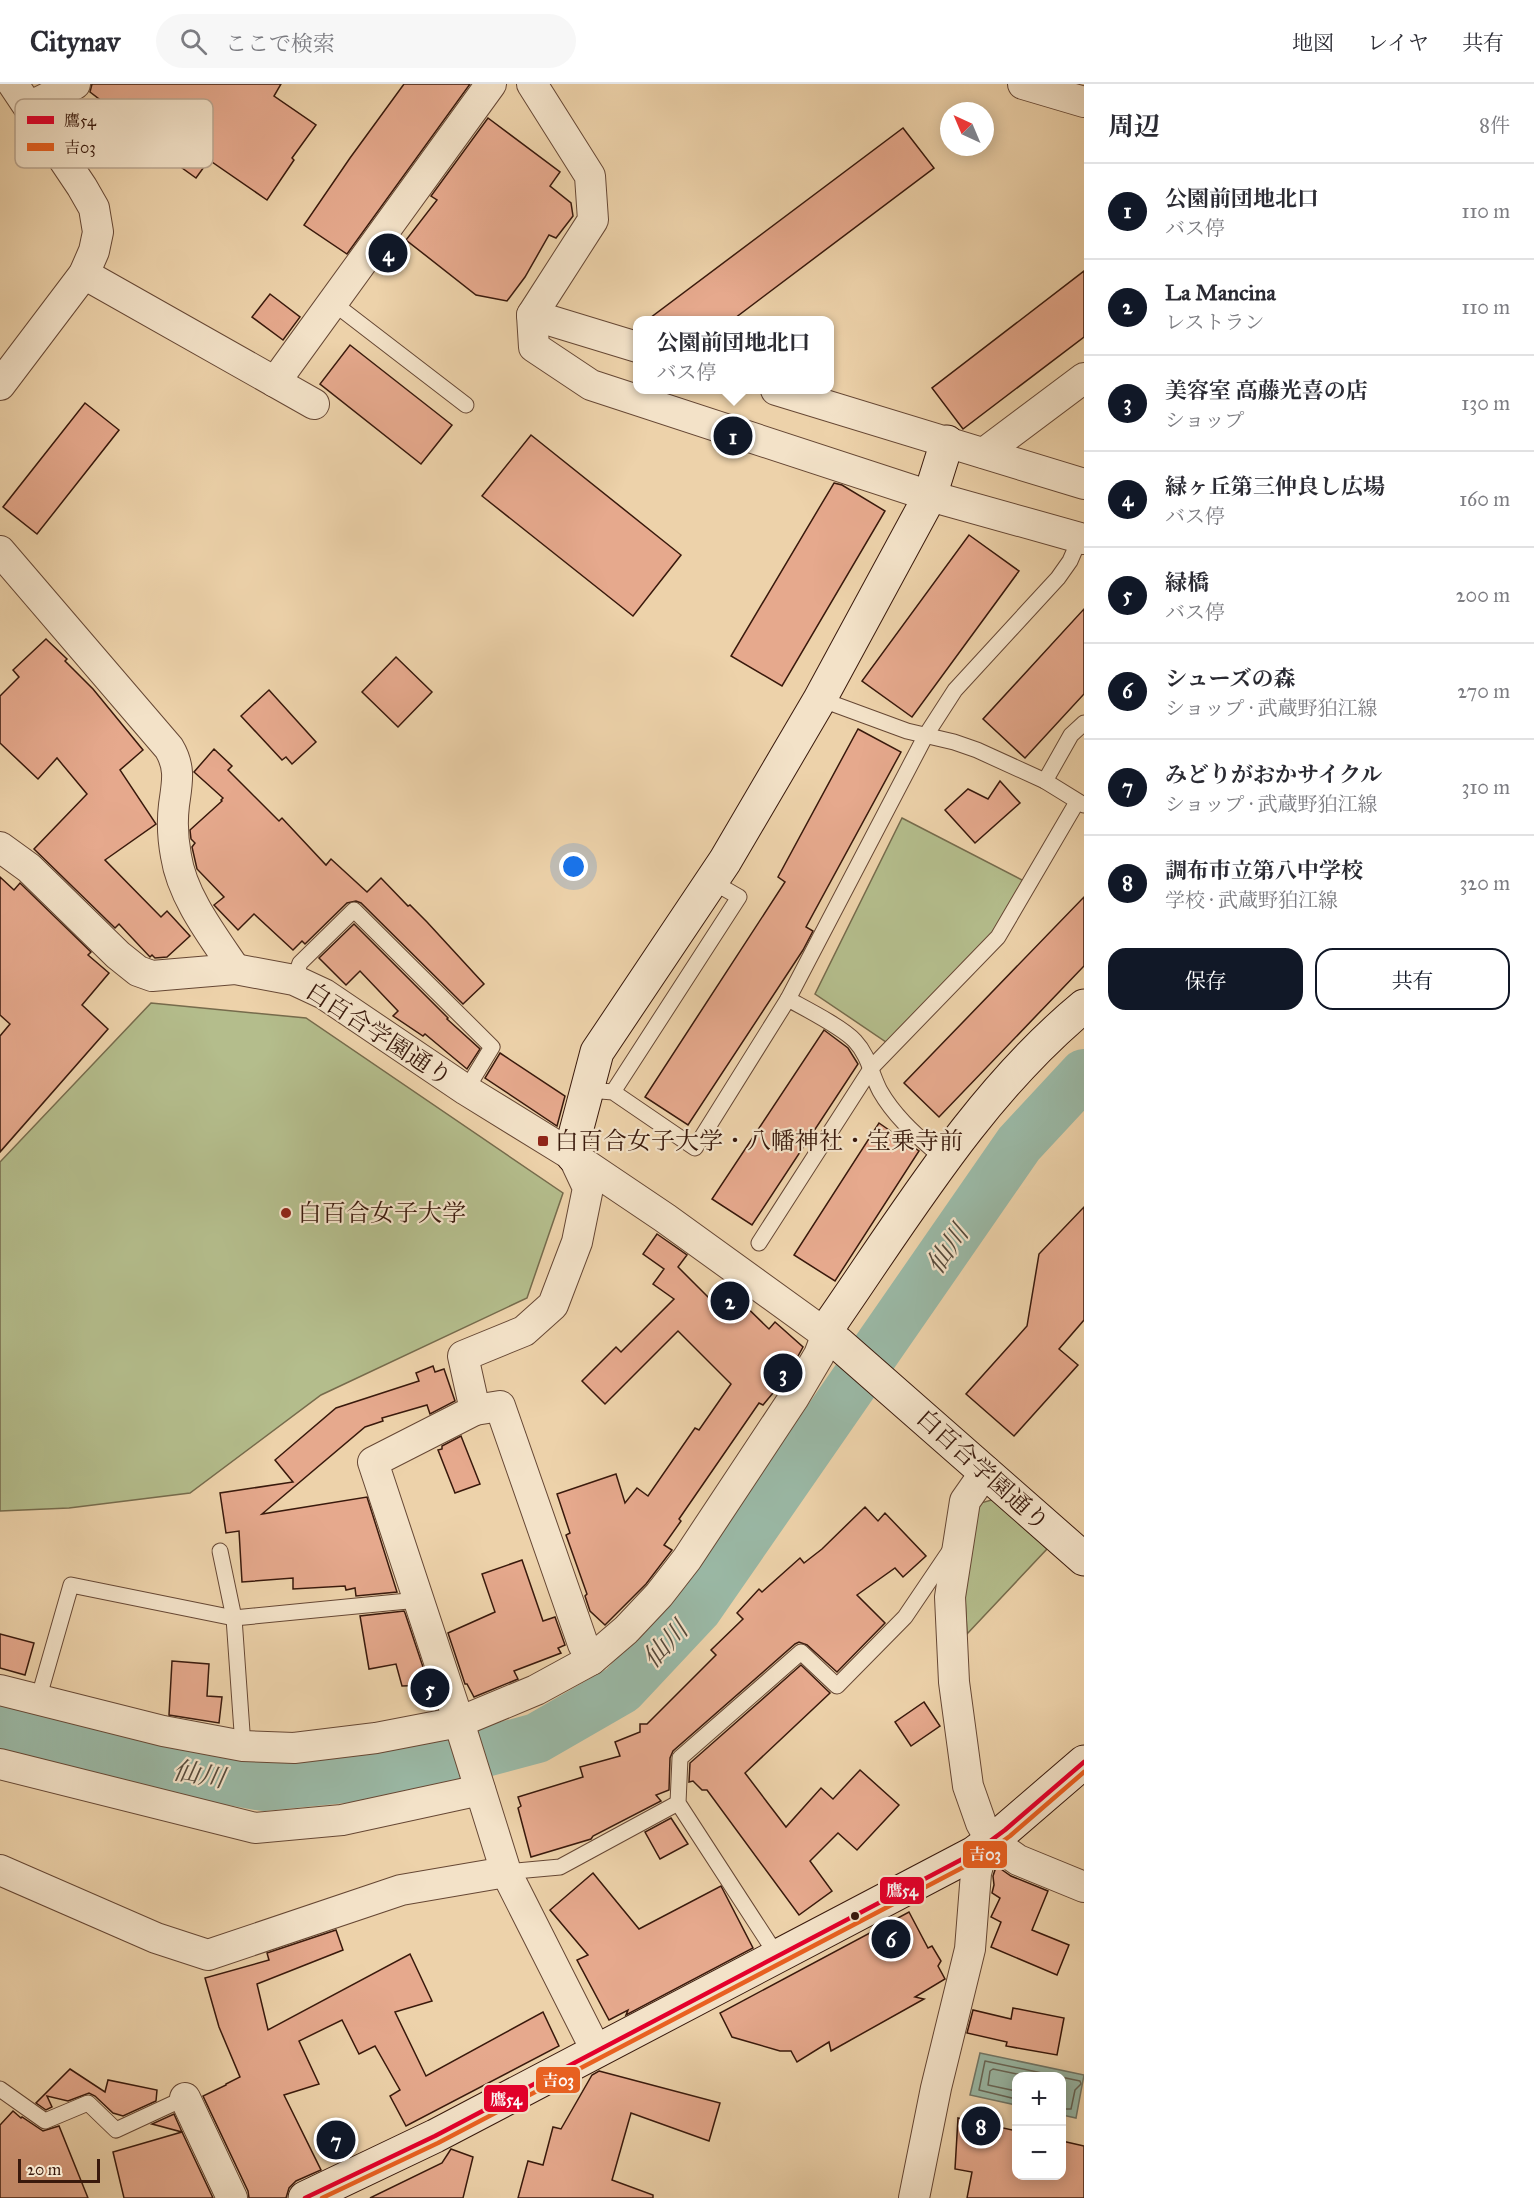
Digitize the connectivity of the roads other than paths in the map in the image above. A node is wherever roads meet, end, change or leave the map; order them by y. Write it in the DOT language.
graph roads {
  1 [pos="75,84"];
  2 [pos="491,84"];
  3 [pos="532,84"];
  4 [pos="1023,84"];
  5 [pos="21,96"];
  6 [pos="1084,102"];
  7 [pos="69,168"];
  8 [pos="84,274"];
  9 [pos="332,302"];
  10 [pos="532,315"];
  11 [pos="633,346"];
  12 [pos="1084,378"];
  13 [pos="275,382"];
  14 [pos="0,385"];
  15 [pos="789,394"];
  16 [pos="314,404"];
  17 [pos="466,405"];
  18 [pos="947,442"];
  19 [pos="984,453"];
  20 [pos="1084,484"];
  21 [pos="930,496"];
  22 [pos="1083,533"];
  23 [pos="0,551"];
  24 [pos="820,699"];
  25 [pos="1084,723"];
  26 [pos="926,735"];
  27 [pos="1045,781"];
  28 [pos="1080,803"];
  29 [pos="2,845"];
  30 [pos="234,969"];
  31 [pos="294,980"];
  32 [pos="788,999"];
  33 [pos="1084,1006"];
  34 [pos="872,1067"];
  35 [pos="466,1090"];
  36 [pos="601,1091"];
  37 [pos="573,1156"];
  38 [pos="943,1159"];
  39 [pos="759,1243"];
  40 [pos="832,1338"];
  41 [pos="475,1410"];
  42 [pos="986,1471"];
  43 [pos="959,1539"];
  44 [pos="220,1551"];
  45 [pos="1084,1559"];
  46 [pos="418,1600"];
  47 [pos="234,1618"];
  48 [pos="591,1660"];
  49 [pos="0,1690"];
  50 [pos="38,1700"];
  51 [pos="460,1728"];
  52 [pos="243,1746"];
  53 [pos="1084,1762"];
  54 [pos="0,1764"];
  55 [pos="480,1790"];
  56 [pos="678,1803"];
  57 [pos="987,1844"];
  58 [pos="0,1870"];
  59 [pos="506,1872"];
  60 [pos="1084,1887"];
  61 [pos="778,1957"];
  62 [pos="597,2052"];
  63 [pos="0,2089"];
  64 [pos="185,2098"];
  65 [pos="232,2198"];
  66 [pos="305,2198"];
  67 [pos="914,2198"];
  1 -- 5 [label="street"];
  2 -- 9 [label="street"];
  3 -- 10 [label="street"];
  4 -- 6 [label="street"];
  7 -- 8 [label="street"];
  8 -- 13 [label="street"];
  8 -- 14 [label="street"];
  9 -- 13 [label="street"];
  9 -- 17 [label="lane"];
  10 -- 11 [label="street"];
  10 -- 21 [label="street"];
  12 -- 19 [label="street"];
  13 -- 16 [label="street"];
  15 -- 18 [label="street"];
  18 -- 19 [label="street"];
  18 -- 21 [label="street"];
  19 -- 20 [label="street"];
  21 -- 22 [label="street"];
  21 -- 24 [label="street"];
  22 -- 26 [label="lane"];
  23 -- 30 [label="street"];
  24 -- 26 [label="lane"];
  24 -- 36 [label="street"];
  25 -- 27 [label="lane"];
  26 -- 27 [label="lane"];
  26 -- 32 [label="lane"];
  27 -- 28 [label="lane"];
  28 -- 34 [label="lane"];
  29 -- 30 [label="street, 白百合学園通り"];
  30 -- 31 [label="street, 白百合学園通り"];
  31 -- 35 [label="street, 白百合学園通り"];
  31 -- 35 [label="lane"];
  32 -- 34 [label="lane"];
  32 -- 36 [label="lane"];
  33 -- 38 [label="street"];
  34 -- 38 [label="lane"];
  34 -- 39 [label="lane"];
  35 -- 37 [label="street, 白百合学園通り"];
  36 -- 37 [label="street"];
  37 -- 40 [label="street, 白百合学園通り"];
  37 -- 41 [label="street"];
  38 -- 40 [label="street"];
  40 -- 42 [label="street, 白百合学園通り"];
  40 -- 48 [label="street"];
  41 -- 46 [label="street"];
  41 -- 48 [label="street"];
  42 -- 43 [label="street"];
  42 -- 45 [label="street, 白百合学園通り"];
  43 -- 56 [label="lane"];
  43 -- 57 [label="street"];
  44 -- 47 [label="lane"];
  46 -- 47 [label="lane"];
  46 -- 51 [label="street"];
  47 -- 50 [label="lane"];
  47 -- 52 [label="lane"];
  48 -- 51 [label="street"];
  49 -- 50 [label="street"];
  50 -- 52 [label="street"];
  51 -- 52 [label="street"];
  51 -- 55 [label="street"];
  53 -- 57 [label="street"];
  54 -- 55 [label="street"];
  55 -- 59 [label="street"];
  56 -- 59 [label="lane"];
  56 -- 61 [label="lane"];
  57 -- 60 [label="street"];
  57 -- 61 [label="street"];
  57 -- 67 [label="street"];
  58 -- 59 [label="street"];
  59 -- 62 [label="street"];
  61 -- 62 [label="street"];
  62 -- 66 [label="street"];
  63 -- 64 [label="lane"];
  64 -- 65 [label="street"];
}
